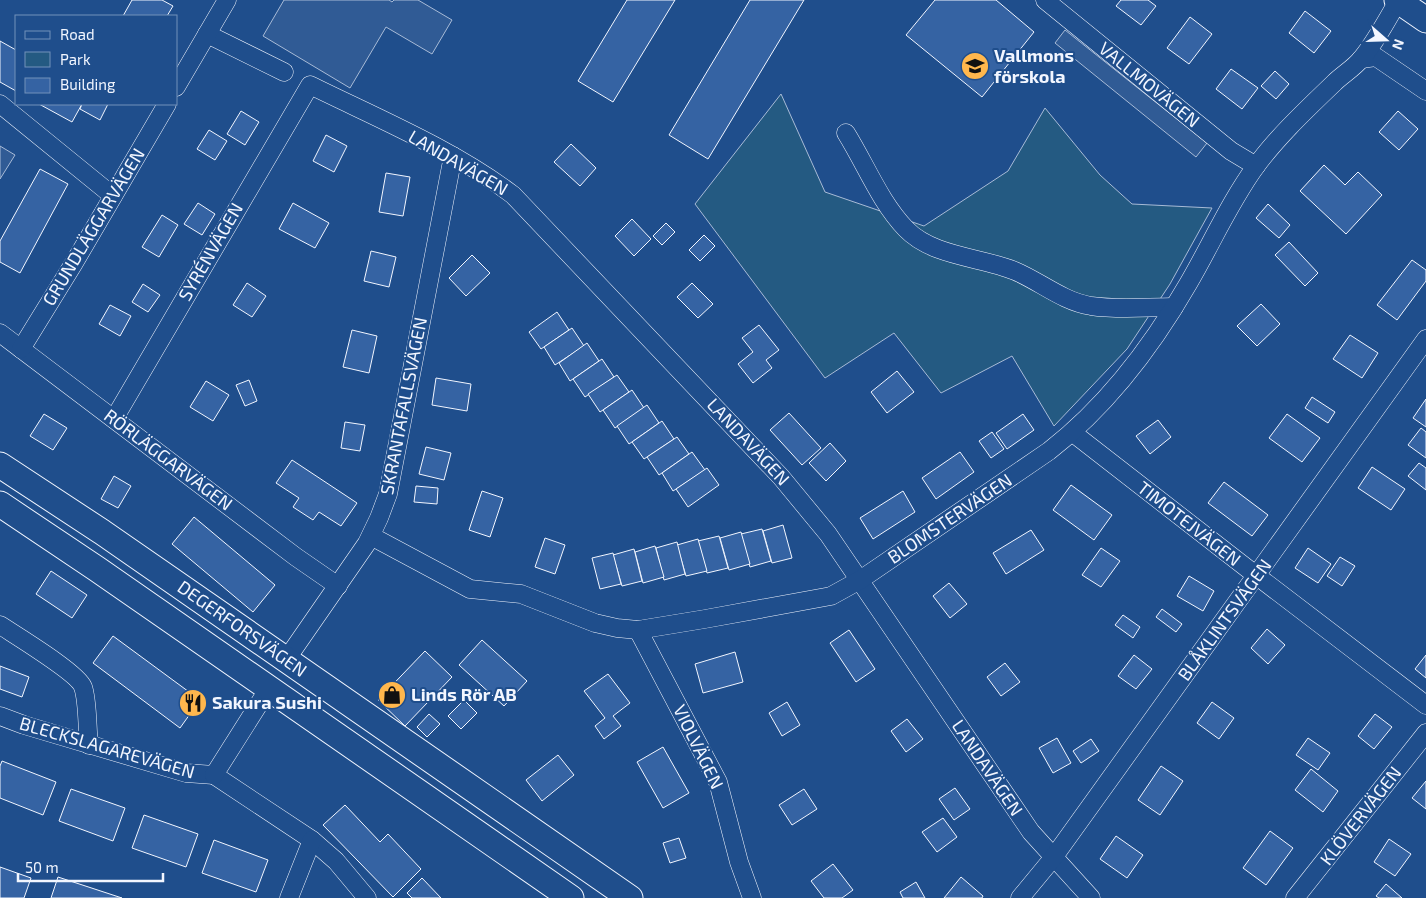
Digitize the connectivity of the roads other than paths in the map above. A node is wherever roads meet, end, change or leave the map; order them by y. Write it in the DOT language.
graph roads {
  1 [pos="227,0"];
  2 [pos="1045,0"];
  3 [pos="1397,0"];
  4 [pos="1426,20"];
  5 [pos="207,34"];
  6 [pos="1361,59"];
  7 [pos="284,72"];
  8 [pos="178,84"];
  9 [pos="310,85"];
  10 [pos="1426,91"];
  11 [pos="0,104"];
  12 [pos="166,105"];
  13 [pos="846,133"];
  14 [pos="453,156"];
  15 [pos="1256,166"];
  16 [pos="113,196"];
  17 [pos="1174,308"];
  18 [pos="0,333"];
  19 [pos="1426,339"];
  20 [pos="21,349"];
  21 [pos="114,419"];
  22 [pos="1073,433"];
  23 [pos="0,465"];
  24 [pos="0,504"];
  25 [pos="371,536"];
  26 [pos="1257,576"];
  27 [pos="860,580"];
  28 [pos="338,586"];
  29 [pos="0,625"];
  30 [pos="638,630"];
  31 [pos="286,660"];
  32 [pos="269,688"];
  33 [pos="1426,705"];
  34 [pos="0,716"];
  35 [pos="1426,733"];
  36 [pos="88,745"];
  37 [pos="214,775"];
  38 [pos="312,840"];
  39 [pos="1053,858"];
  40 [pos="289,898"];
  41 [pos="367,898"];
  42 [pos="571,898"];
  43 [pos="630,898"];
  44 [pos="752,898"];
  45 [pos="1020,898"];
  46 [pos="1091,898"];
  47 [pos="1296,898"];
  1 -- 5 [label="street"];
  2 -- 15 [label="street, VALLMOVÄGEN"];
  3 -- 4 [label="main road"];
  3 -- 6 [label="street, BLOMSTERVÄGEN"];
  5 -- 7 [label="street"];
  5 -- 8 [label="street"];
  6 -- 10 [label="street"];
  6 -- 15 [label="street, BLOMSTERVÄGEN"];
  9 -- 14 [label="street, LANDAVÄGEN"];
  9 -- 21 [label="street, SYRÉNVÄGEN"];
  11 -- 16 [label="street"];
  12 -- 16 [label="street, GRUNDLÄGGARVÄGEN"];
  13 -- 17 [label="street"];
  14 -- 25 [label="street, SKRANTAFALLSVÄGEN"];
  14 -- 27 [label="street, LANDAVÄGEN"];
  15 -- 17 [label="street, BLOMSTERVÄGEN"];
  16 -- 20 [label="street, GRUNDLÄGGARVÄGEN"];
  17 -- 22 [label="street, BLOMSTERVÄGEN"];
  18 -- 20 [label="street, RÖRLÄGGARVÄGEN"];
  19 -- 26 [label="street, BLÅKLINTSVÄGEN"];
  20 -- 21 [label="street, RÖRLÄGGARVÄGEN"];
  21 -- 28 [label="street, RÖRLÄGGARVÄGEN"];
  22 -- 26 [label="street, TIMOTEJVÄGEN"];
  22 -- 27 [label="street, BLOMSTERVÄGEN"];
  23 -- 31 [label="main road, DEGERFORSVÄGEN"];
  24 -- 32 [label="main road, DEGERFORSVÄGEN"];
  25 -- 28 [label="street, SKRANTAFALLSVÄGEN"];
  25 -- 30 [label="street, BLOMSTERVÄGEN"];
  26 -- 33 [label="street, TIMOTEJVÄGEN"];
  26 -- 39 [label="street, BLÅKLINTSVÄGEN"];
  27 -- 30 [label="street, BLOMSTERVÄGEN"];
  27 -- 39 [label="street, LANDAVÄGEN"];
  28 -- 31 [label="street, SKRANTAFALLSVÄGEN"];
  29 -- 36 [label="street"];
  30 -- 44 [label="street, VIOLVÄGEN"];
  31 -- 32 [label="main road"];
  31 -- 43 [label="main road, DEGERFORSVÄGEN"];
  32 -- 37 [label="street"];
  32 -- 42 [label="main road, DEGERFORSVÄGEN"];
  34 -- 36 [label="street, BLECKSLAGAREVÄGEN"];
  35 -- 47 [label="street, KLÖVERVÄGEN"];
  36 -- 37 [label="street, BLECKSLAGAREVÄGEN"];
  37 -- 38 [label="street"];
  38 -- 40 [label="street"];
  38 -- 41 [label="street"];
  39 -- 45 [label="street, BLÅKLINTSVÄGEN"];
  39 -- 46 [label="street, LANDAVÄGEN"];
}
